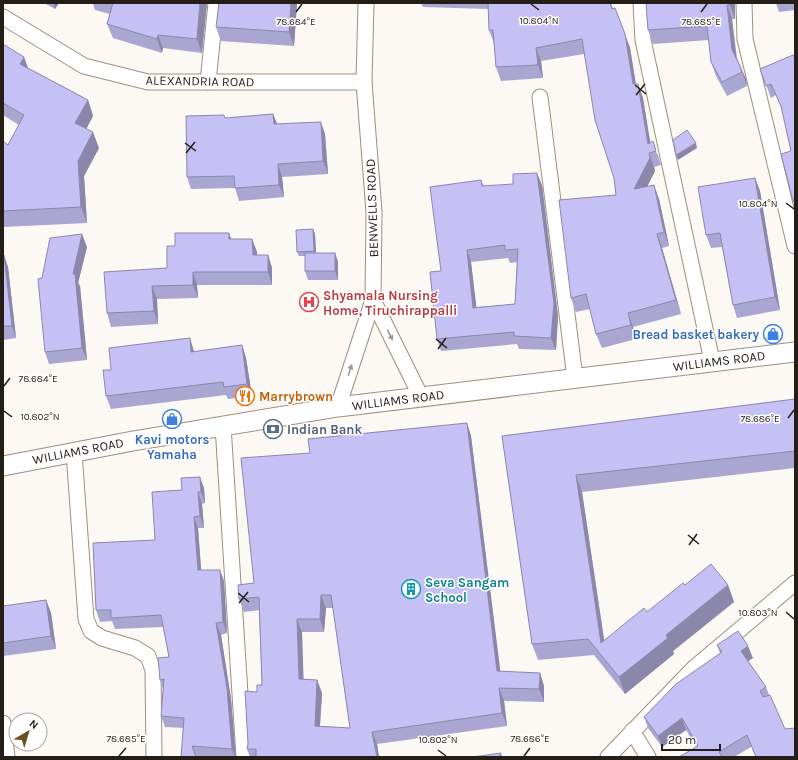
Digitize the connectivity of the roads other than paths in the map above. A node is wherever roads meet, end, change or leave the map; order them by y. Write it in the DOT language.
graph roads {
  1 [pos="216,3"];
  2 [pos="366,3"];
  3 [pos="641,3"];
  4 [pos="744,3"];
  5 [pos="3,17"];
  6 [pos="208,82"];
  7 [pos="364,82"];
  8 [pos="540,97"];
  9 [pos="795,246"];
  10 [pos="373,300"];
  11 [pos="795,352"];
  12 [pos="712,361"];
  13 [pos="575,378"];
  14 [pos="421,397"];
  15 [pos="338,407"];
  16 [pos="223,426"];
  17 [pos="74,452"];
  18 [pos="3,466"];
  19 [pos="795,583"];
  20 [pos="3,723"];
  21 [pos="632,731"];
  22 [pos="7,757"];
  23 [pos="154,757"];
  24 [pos="244,757"];
  25 [pos="608,757"];
  26 [pos="648,757"];
  1 -- 6 [label="street"];
  2 -- 7 [label="street, BENWELLS ROAD"];
  3 -- 12 [label="street"];
  4 -- 9 [label="street"];
  5 -- 6 [label="street, ALEXANDRIA ROAD"];
  6 -- 7 [label="street, ALEXANDRIA ROAD"];
  7 -- 10 [label="street, BENWELLS ROAD"];
  8 -- 13 [label="street"];
  10 -- 14 [label="street, one-way"];
  15 -- 10 [label="street, BENWELLS ROAD, one-way"];
  11 -- 12 [label="street, WILLIAMS ROAD"];
  12 -- 13 [label="street, WILLIAMS ROAD"];
  13 -- 14 [label="street, WILLIAMS ROAD"];
  14 -- 15 [label="street, WILLIAMS ROAD"];
  15 -- 16 [label="street, WILLIAMS ROAD"];
  16 -- 17 [label="street, WILLIAMS ROAD"];
  16 -- 24 [label="street"];
  17 -- 18 [label="street, WILLIAMS ROAD"];
  17 -- 23 [label="street"];
  19 -- 21 [label="street"];
  20 -- 22 [label="street"];
  21 -- 25 [label="street"];
  21 -- 26 [label="street"];
}
